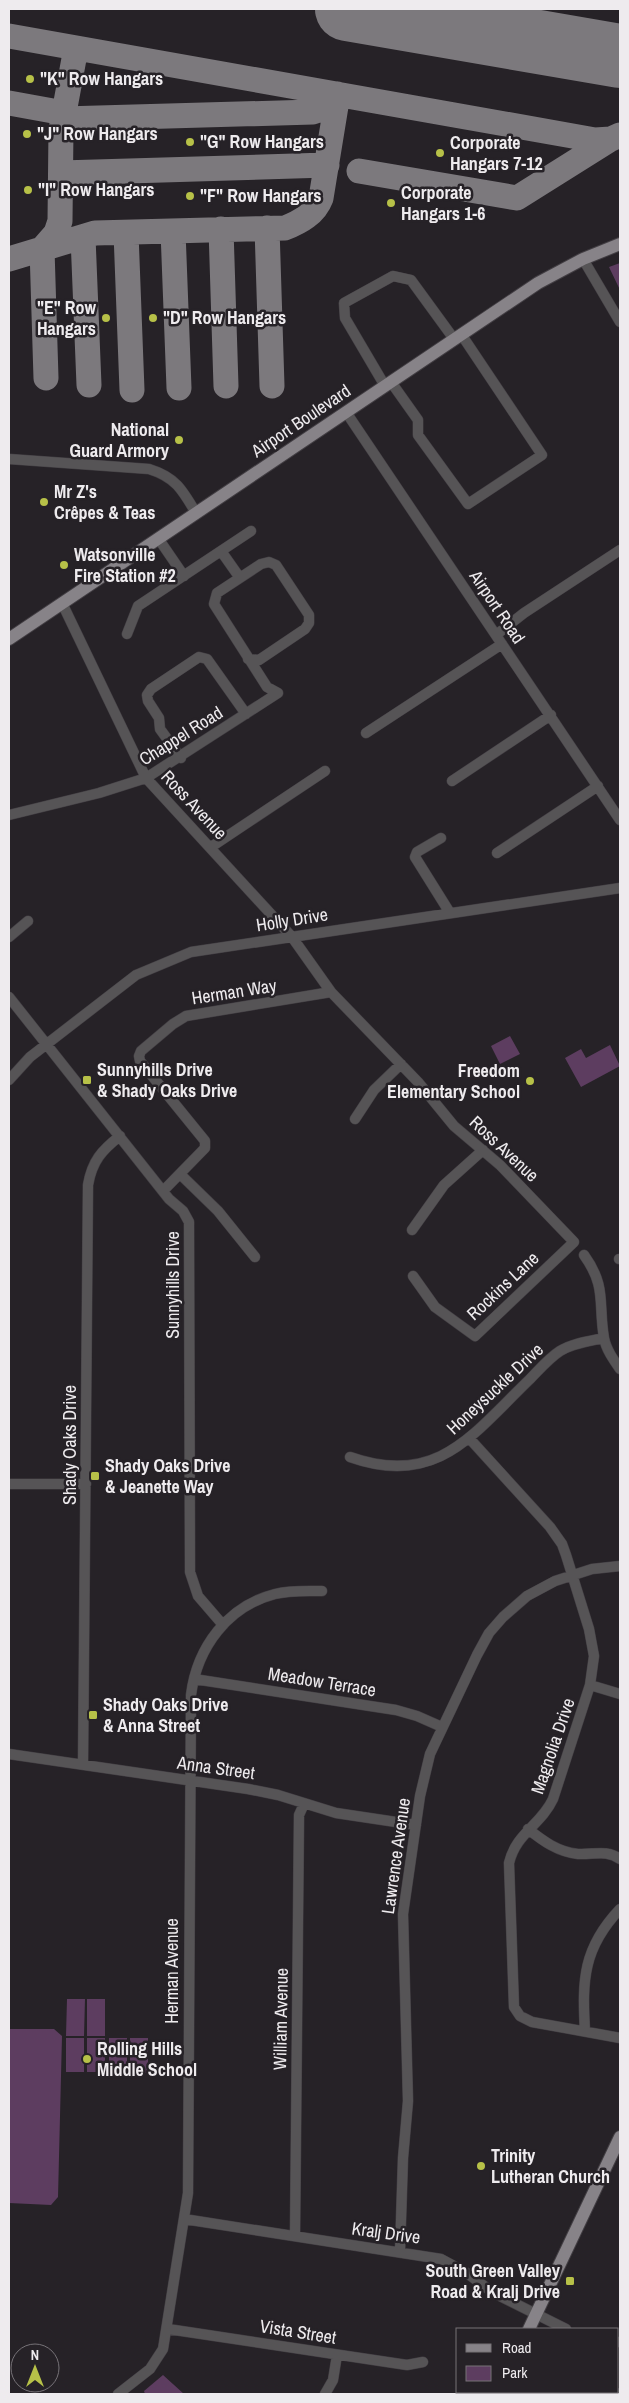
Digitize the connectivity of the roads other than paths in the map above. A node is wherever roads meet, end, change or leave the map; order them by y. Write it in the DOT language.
graph roads {
  1 [pos="620,244"];
  2 [pos="583,259"];
  3 [pos="620,322"];
  4 [pos="458,337"];
  5 [pos="388,384"];
  6 [pos="346,412"];
  7 [pos="9,459"];
  8 [pos="196,512"];
  9 [pos="251,531"];
  10 [pos="158,538"];
  11 [pos="620,550"];
  12 [pos="221,551"];
  13 [pos="184,576"];
  14 [pos="240,578"];
  15 [pos="62,603"];
  16 [pos="127,634"];
  17 [pos="9,639"];
  18 [pos="499,639"];
  19 [pos="248,659"];
  20 [pos="246,714"];
  21 [pos="551,716"];
  22 [pos="366,733"];
  23 [pos="181,758"];
  24 [pos="325,771"];
  25 [pos="146,778"];
  26 [pos="452,782"];
  27 [pos="598,786"];
  28 [pos="9,815"];
  29 [pos="620,820"];
  30 [pos="441,838"];
  31 [pos="211,847"];
  32 [pos="497,853"];
  33 [pos="620,888"];
  34 [pos="450,913"];
  35 [pos="28,921"];
  36 [pos="292,936"];
  37 [pos="9,937"];
  38 [pos="331,992"];
  39 [pos="9,998"];
  40 [pos="46,1044"];
  41 [pos="401,1064"];
  42 [pos="9,1080"];
  43 [pos="355,1119"];
  44 [pos="120,1136"];
  45 [pos="483,1150"];
  46 [pos="181,1174"];
  47 [pos="163,1191"];
  48 [pos="412,1230"];
  49 [pos="574,1242"];
  50 [pos="584,1255"];
  51 [pos="255,1257"];
  52 [pos="413,1276"];
  53 [pos="604,1338"];
  54 [pos="620,1369"];
  55 [pos="469,1438"];
  56 [pos="350,1457"];
  57 [pos="9,1484"];
  58 [pos="86,1484"];
  59 [pos="620,1566"];
  60 [pos="572,1575"];
  61 [pos="322,1591"];
  62 [pos="223,1625"];
  63 [pos="194,1679"];
  64 [pos="590,1686"];
  65 [pos="620,1694"];
  66 [pos="442,1727"];
  67 [pos="9,1754"];
  68 [pos="83,1766"];
  69 [pos="192,1781"];
  70 [pos="304,1804"];
  71 [pos="416,1825"];
  72 [pos="528,1829"];
  73 [pos="620,1860"];
  74 [pos="620,1909"];
  75 [pos="585,2031"];
  76 [pos="620,2038"];
  77 [pos="620,2137"];
  78 [pos="184,2219"];
  79 [pos="295,2236"];
  80 [pos="400,2251"];
  81 [pos="536,2314"];
  82 [pos="168,2328"];
  83 [pos="529,2328"];
  84 [pos="564,2328"];
  85 [pos="337,2355"];
  86 [pos="423,2362"];
  87 [pos="118,2394"];
  88 [pos="326,2394"];
  1 -- 2 [label="main road, Airport Boulevard"];
  2 -- 3 [label="street"];
  2 -- 4 [label="main road, Airport Boulevard"];
  4 -- 5 [label="main road, Airport Boulevard"];
  4 -- 5 [label="street"];
  4 -- 5 [label="street"];
  5 -- 6 [label="main road, Airport Boulevard"];
  6 -- 8 [label="main road, Airport Boulevard"];
  6 -- 18 [label="street, Airport Road"];
  7 -- 8 [label="street"];
  8 -- 10 [label="main road, Airport Boulevard"];
  9 -- 12 [label="street"];
  10 -- 13 [label="street"];
  10 -- 15 [label="main road, Airport Boulevard"];
  11 -- 18 [label="street"];
  12 -- 13 [label="street"];
  12 -- 14 [label="street"];
  13 -- 16 [label="street"];
  14 -- 19 [label="street"];
  14 -- 19 [label="street"];
  15 -- 17 [label="main road, Airport Boulevard"];
  15 -- 25 [label="street, Ross Avenue"];
  18 -- 21 [label="street, Airport Road"];
  18 -- 22 [label="street"];
  19 -- 20 [label="street, Chappel Road"];
  20 -- 23 [label="street, Chappel Road"];
  20 -- 23 [label="street"];
  21 -- 26 [label="street"];
  21 -- 27 [label="street, Airport Road"];
  23 -- 25 [label="street, Chappel Road"];
  24 -- 31 [label="street"];
  25 -- 28 [label="street, Chappel Road"];
  25 -- 31 [label="street, Ross Avenue"];
  27 -- 29 [label="street, Airport Road"];
  27 -- 32 [label="street"];
  30 -- 34 [label="street"];
  31 -- 36 [label="street, Ross Avenue"];
  33 -- 34 [label="street, Holly Drive"];
  34 -- 36 [label="street, Holly Drive"];
  35 -- 37 [label="street"];
  36 -- 38 [label="street, Ross Avenue"];
  36 -- 40 [label="street, Holly Drive"];
  38 -- 41 [label="street, Ross Avenue"];
  38 -- 46 [label="street, Herman Way"];
  39 -- 40 [label="street, Sunnyhills Drive"];
  40 -- 42 [label="street, Holly Drive"];
  40 -- 44 [label="street, Sunnyhills Drive"];
  41 -- 43 [label="street"];
  41 -- 45 [label="street, Ross Avenue"];
  44 -- 47 [label="street, Sunnyhills Drive"];
  44 -- 58 [label="street, Shady Oaks Drive"];
  45 -- 48 [label="street"];
  45 -- 49 [label="street, Ross Avenue"];
  46 -- 47 [label="street, Herman Way"];
  46 -- 51 [label="street"];
  47 -- 62 [label="street, Sunnyhills Drive"];
  49 -- 52 [label="street, Rockins Lane"];
  50 -- 53 [label="street"];
  53 -- 54 [label="street"];
  53 -- 55 [label="street, Honeysuckle Drive"];
  55 -- 56 [label="street, Honeysuckle Drive"];
  55 -- 60 [label="street, Magnolia Drive"];
  57 -- 58 [label="street"];
  58 -- 68 [label="street, Shady Oaks Drive"];
  59 -- 60 [label="street, Lawrence Avenue"];
  60 -- 64 [label="street, Magnolia Drive"];
  60 -- 66 [label="street, Lawrence Avenue"];
  61 -- 62 [label="street, Herman Avenue"];
  62 -- 63 [label="street, Herman Avenue"];
  63 -- 66 [label="street, Meadow Terrace"];
  63 -- 69 [label="street, Herman Avenue"];
  64 -- 65 [label="street"];
  64 -- 72 [label="street, Magnolia Drive"];
  66 -- 71 [label="street, Lawrence Avenue"];
  67 -- 68 [label="street, Anna Street"];
  68 -- 69 [label="street, Anna Street"];
  69 -- 70 [label="street, Anna Street"];
  69 -- 78 [label="street, Herman Avenue"];
  70 -- 71 [label="street, Anna Street"];
  70 -- 79 [label="street, William Avenue"];
  71 -- 80 [label="street, Lawrence Avenue"];
  72 -- 73 [label="street"];
  72 -- 75 [label="street, Magnolia Drive"];
  74 -- 75 [label="street"];
  75 -- 76 [label="street, Magnolia Drive"];
  77 -- 81 [label="main road"];
  78 -- 79 [label="street, Kralj Drive"];
  78 -- 82 [label="street, Herman Avenue"];
  79 -- 80 [label="street, Kralj Drive"];
  80 -- 81 [label="street, Kralj Drive"];
  81 -- 83 [label="main road"];
  81 -- 84 [label="street, Kralj Drive"];
  82 -- 85 [label="street, Vista Street"];
  82 -- 87 [label="street, Herman Avenue"];
  85 -- 86 [label="street, Vista Street"];
  85 -- 88 [label="street"];
}
